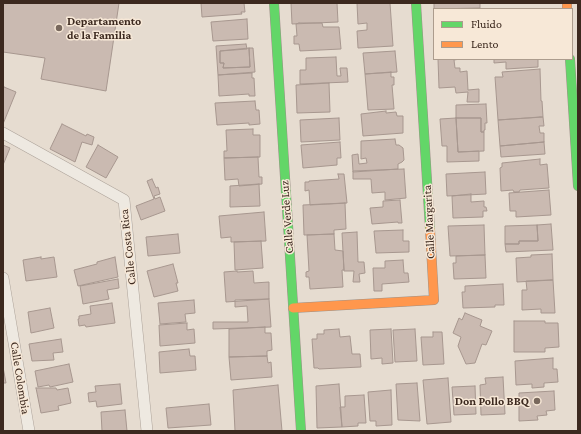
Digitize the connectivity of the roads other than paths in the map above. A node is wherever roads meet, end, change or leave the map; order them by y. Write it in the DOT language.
graph roads {
  1 [pos="274,3"];
  2 [pos="416,3"];
  3 [pos="570,60"];
  4 [pos="3,133"];
  5 [pos="578,186"];
  6 [pos="3,278"];
  7 [pos="293,308"];
  8 [pos="8,334"];
  9 [pos="29,431"];
  10 [pos="147,431"];
  11 [pos="301,431"];
  1 -- 7 [label="street, Calle Verde Luz"];
  2 -- 7 [label="street, Calle Margarita"];
  3 -- 5 [label="street"];
  4 -- 10 [label="street, Calle Costa Rica"];
  6 -- 8 [label="street, Calle Colombia"];
  7 -- 11 [label="street, Calle Verde Luz"];
  8 -- 9 [label="street, Calle Colombia"];
}
